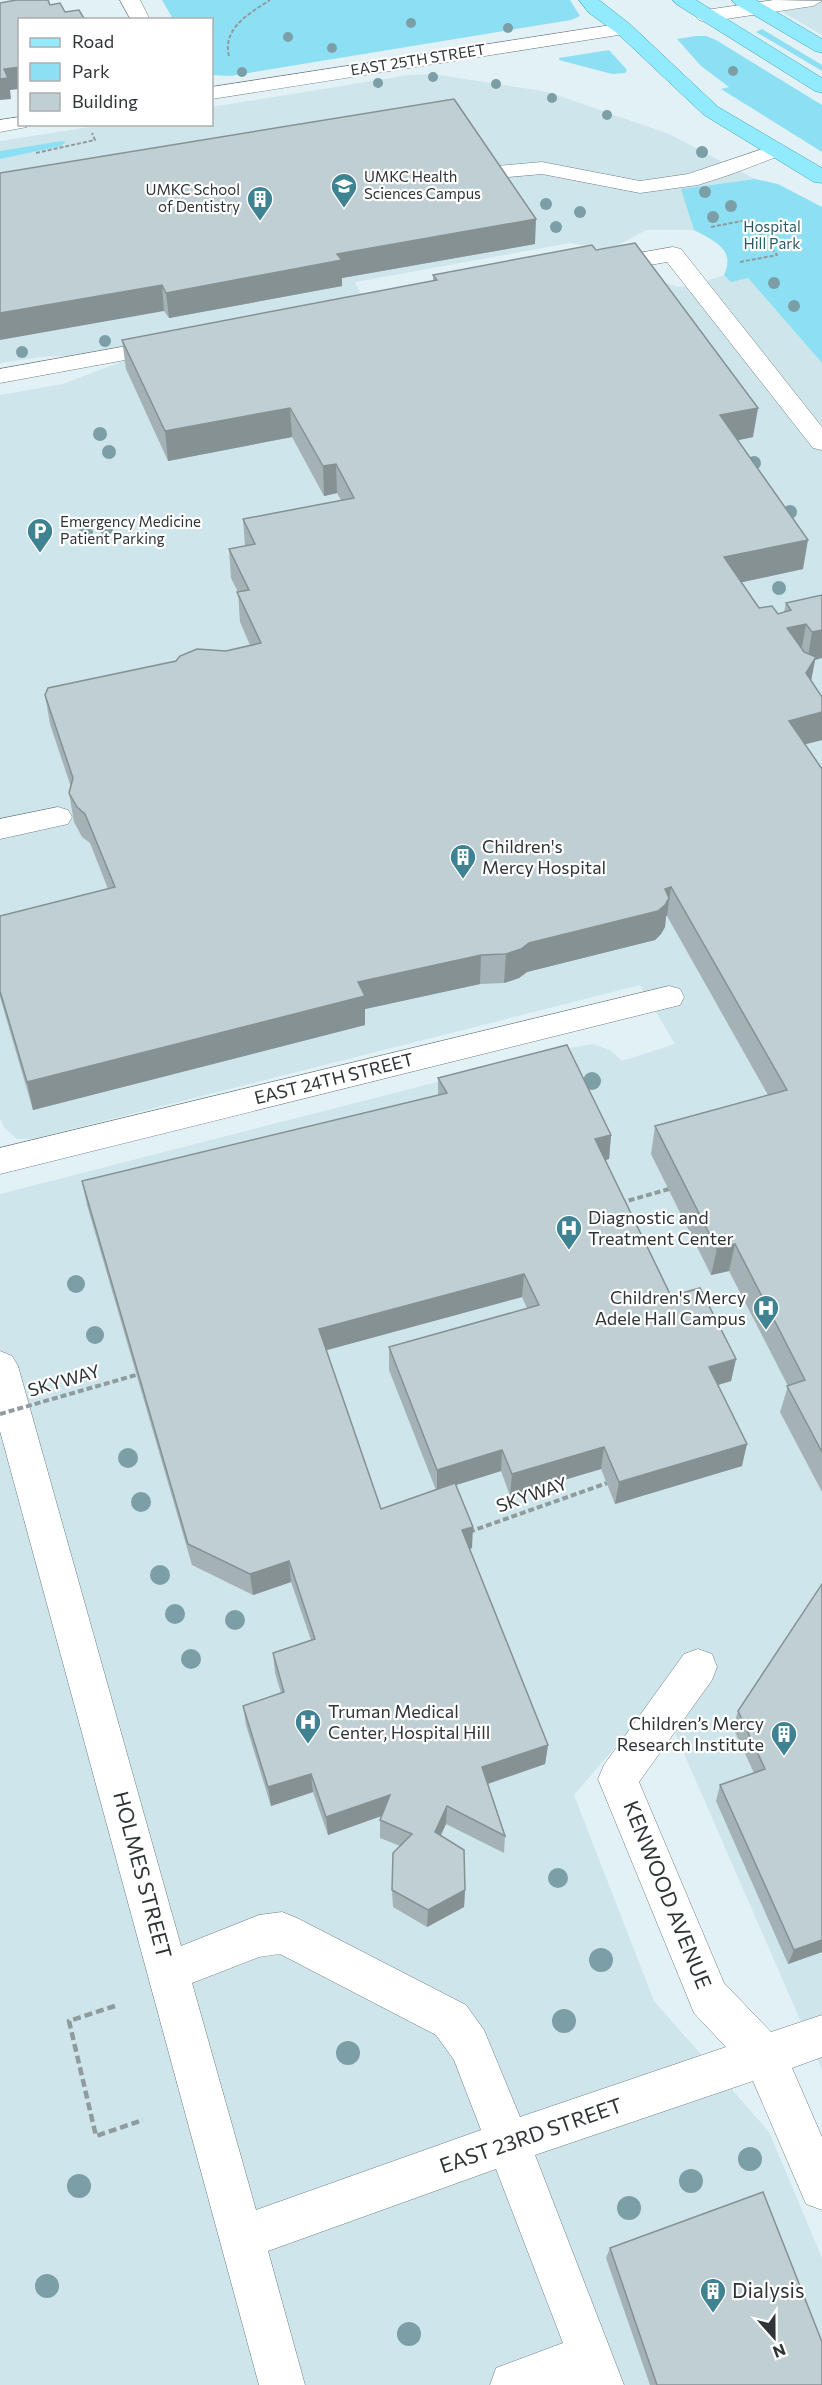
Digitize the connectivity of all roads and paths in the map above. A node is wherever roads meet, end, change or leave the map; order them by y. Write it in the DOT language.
graph roads {
  1 [pos="130,0"];
  2 [pos="270,0"];
  3 [pos="589,0"];
  4 [pos="619,0"];
  5 [pos="683,0"];
  6 [pos="813,0"];
  7 [pos="750,4"];
  8 [pos="706,16"];
  9 [pos="140,18"];
  10 [pos="624,28"];
  11 [pos="822,47"];
  12 [pos="230,58"];
  13 [pos="822,87"];
  14 [pos="213,93"];
  15 [pos="18,123"];
  16 [pos="0,126"];
  17 [pos="92,132"];
  18 [pos="777,150"];
  19 [pos="26,155"];
  20 [pos="486,173"];
  21 [pos="822,177"];
  22 [pos="711,227"];
  23 [pos="774,236"];
  24 [pos="763,238"];
  25 [pos="740,262"];
  26 [pos="580,271"];
  27 [pos="188,342"];
  28 [pos="0,376"];
  29 [pos="822,442"];
  30 [pos="58,817"];
  31 [pos="0,829"];
  32 [pos="669,997"];
  33 [pos="0,1161"];
  34 [pos="669,1190"];
  35 [pos="614,1205"];
  36 [pos="0,1366"];
  37 [pos="136,1375"];
  38 [pos="0,1414"];
  39 [pos="607,1483"];
  40 [pos="466,1532"];
  41 [pos="698,1667"];
  42 [pos="168,1972"];
  43 [pos="115,2006"];
  44 [pos="822,2036"];
  45 [pos="765,2057"];
  46 [pos="142,2120"];
  47 [pos="507,2143"];
  48 [pos="822,2188"];
  49 [pos="241,2238"];
  50 [pos="596,2370"];
  51 [pos="282,2385"];
  52 [pos="513,2385"];
  1 -- 9 [label="street"];
  2 -- 12 [label="path"];
  3 -- 10 [label="main road"];
  4 -- 10 [label="main road"];
  5 -- 8 [label="main road"];
  6 -- 7 [label="street"];
  7 -- 8 [label="street"];
  7 -- 11 [label="main road"];
  8 -- 13 [label="main road"];
  10 -- 14 [label="street, EAST 25TH STREET"];
  10 -- 18 [label="main road"];
  15 -- 16 [label="street"];
  17 -- 19 [label="path"];
  18 -- 20 [label="street"];
  18 -- 21 [label="main road"];
  22 -- 24 [label="path"];
  23 -- 24 [label="path"];
  24 -- 25 [label="path"];
  26 -- 29 [label="street"];
  27 -- 28 [label="street"];
  30 -- 31 [label="street"];
  32 -- 33 [label="street, EAST 24TH STREET"];
  34 -- 35 [label="path"];
  36 -- 42 [label="street, HOLMES STREET"];
  37 -- 38 [label="path, SKYWAY, bridge"];
  39 -- 40 [label="path, SKYWAY"];
  41 -- 45 [label="street, KENWOOD AVENUE"];
  42 -- 47 [label="street"];
  42 -- 49 [label="street, HOLMES STREET"];
  43 -- 46 [label="path"];
  44 -- 45 [label="street, EAST 23RD STREET"];
  45 -- 47 [label="street, EAST 23RD STREET"];
  45 -- 48 [label="street, KENWOOD AVENUE"];
  47 -- 49 [label="street, EAST 23RD STREET"];
  47 -- 50 [label="street"];
  49 -- 51 [label="street, HOLMES STREET"];
  50 -- 52 [label="street"];
}
